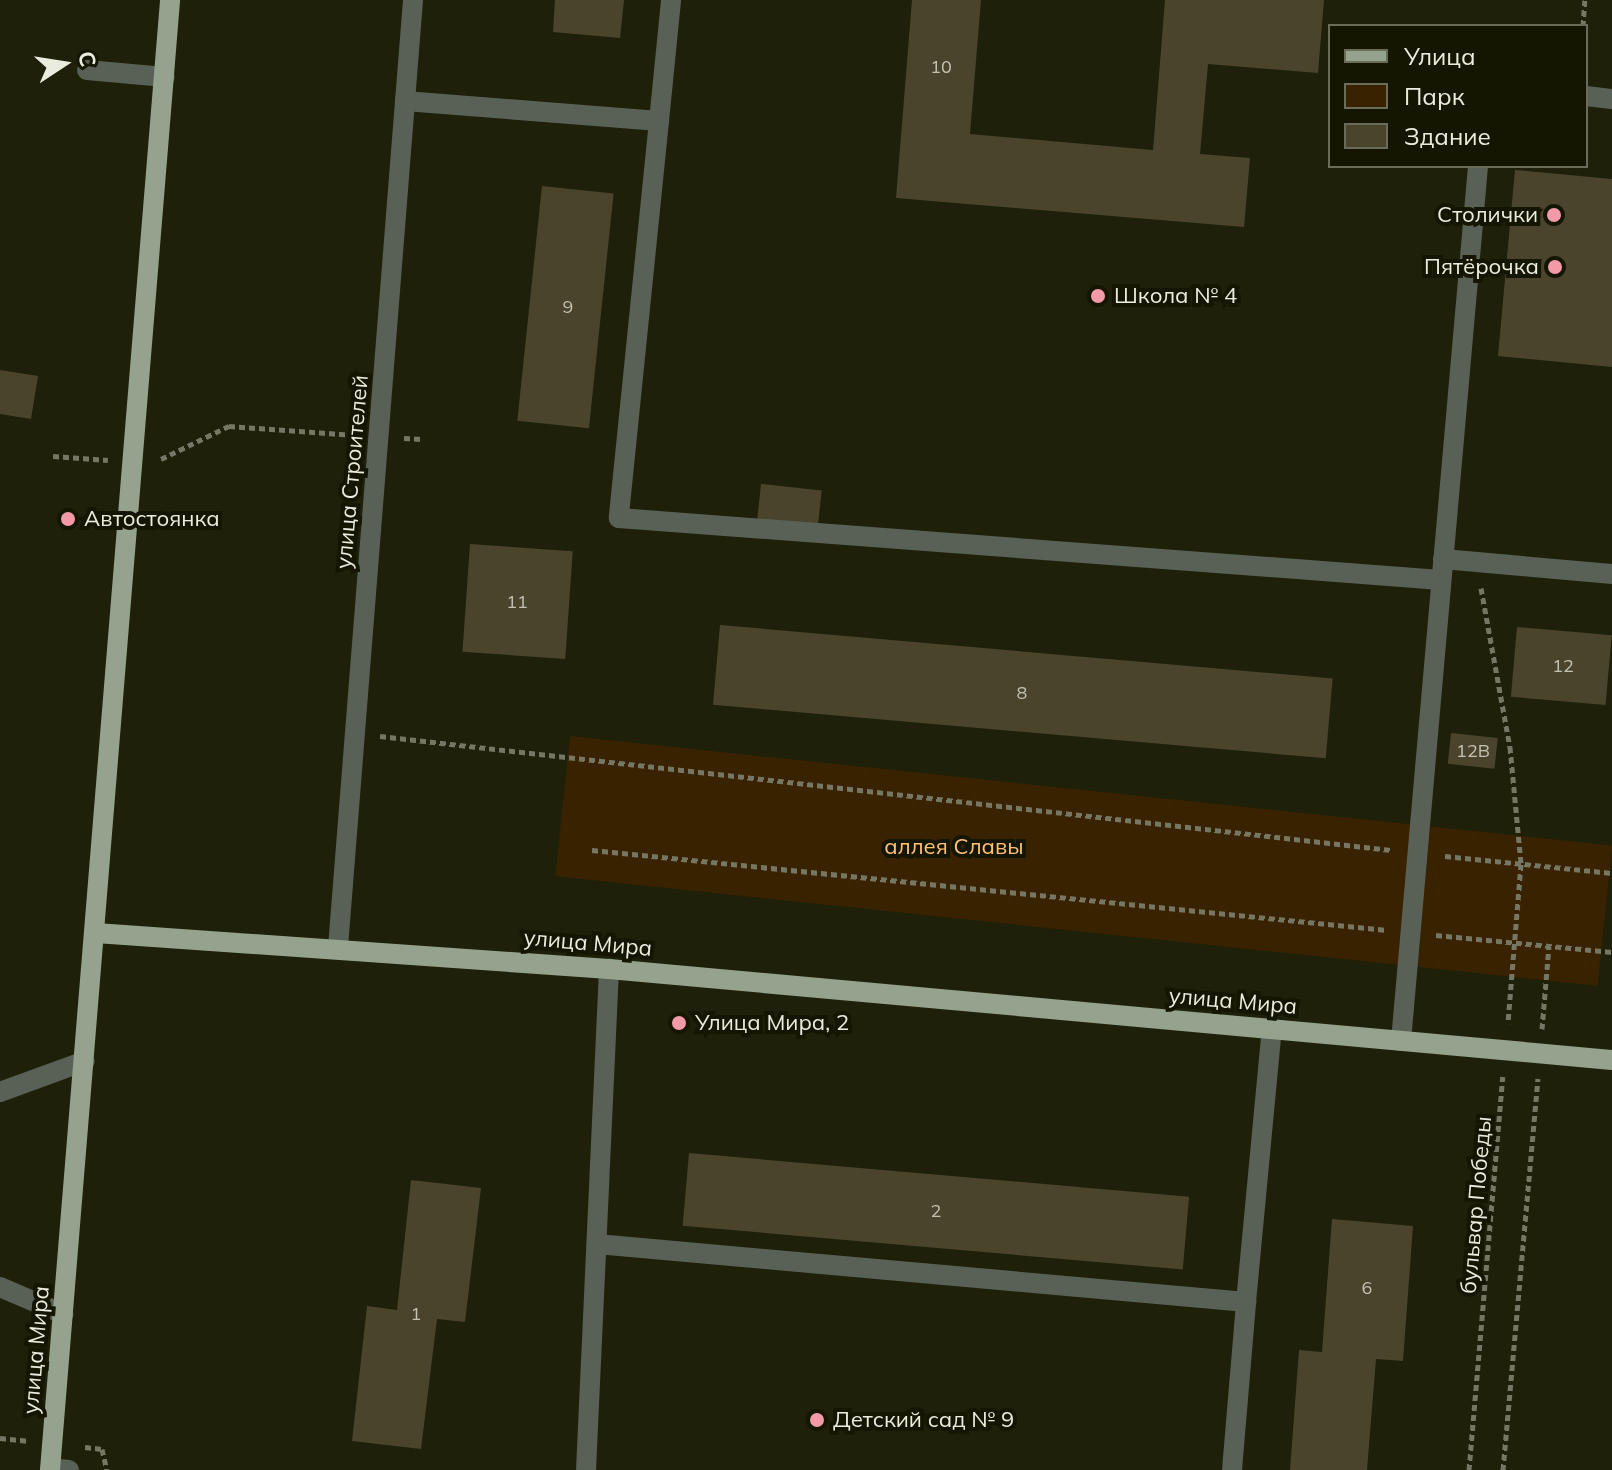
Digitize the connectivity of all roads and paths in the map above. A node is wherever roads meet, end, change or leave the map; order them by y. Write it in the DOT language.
graph roads {
  1 [pos="170,0"];
  2 [pos="413,0"];
  3 [pos="671,0"];
  4 [pos="1585,0"];
  5 [pos="1583,24"];
  6 [pos="87,70"];
  7 [pos="165,77"];
  8 [pos="1588,96"];
  9 [pos="1612,99"];
  10 [pos="405,101"];
  11 [pos="659,121"];
  12 [pos="1478,168"];
  13 [pos="378,436"];
  14 [pos="422,439"];
  15 [pos="53,456"];
  16 [pos="136,462"];
  17 [pos="1443,559"];
  18 [pos="1612,574"];
  19 [pos="1441,580"];
  20 [pos="355,733"];
  21 [pos="592,850"];
  22 [pos="1417,853"];
  23 [pos="1612,873"];
  24 [pos="1410,932"];
  25 [pos="96,933"];
  26 [pos="1514,943"];
  27 [pos="1549,946"];
  28 [pos="338,947"];
  29 [pos="1612,952"];
  30 [pos="609,969"];
  31 [pos="1272,1029"];
  32 [pos="1401,1041"];
  33 [pos="1505,1050"];
  34 [pos="1540,1053"];
  35 [pos="1612,1060"];
  36 [pos="85,1061"];
  37 [pos="0,1092"];
  38 [pos="597,1244"];
  39 [pos="0,1287"];
  40 [pos="1246,1302"];
  41 [pos="63,1314"];
  42 [pos="56,1469"];
  43 [pos="586,1470"];
  44 [pos="1232,1470"];
  45 [pos="1469,1470"];
  46 [pos="1503,1470"];
  1 -- 7 [label="main road"];
  2 -- 10 [label="street, улица Строителей"];
  3 -- 11 [label="street"];
  4 -- 5 [label="path"];
  6 -- 7 [label="street"];
  7 -- 16 [label="main road"];
  8 -- 9 [label="street"];
  10 -- 11 [label="street"];
  10 -- 13 [label="street, улица Строителей"];
  11 -- 19 [label="street"];
  12 -- 17 [label="street"];
  13 -- 14 [label="path"];
  13 -- 16 [label="path"];
  13 -- 20 [label="street, улица Строителей"];
  15 -- 16 [label="path"];
  16 -- 25 [label="main road"];
  17 -- 18 [label="street"];
  17 -- 19 [label="street"];
  19 -- 22 [label="street"];
  20 -- 22 [label="path"];
  20 -- 28 [label="street, улица Строителей"];
  21 -- 24 [label="path"];
  22 -- 23 [label="path"];
  22 -- 24 [label="street"];
  24 -- 26 [label="path"];
  24 -- 32 [label="street"];
  25 -- 28 [label="main road, улица Мира"];
  25 -- 36 [label="main road, улица Мира"];
  26 -- 27 [label="path"];
  26 -- 33 [label="path, бульвар Победы"];
  27 -- 29 [label="path"];
  27 -- 34 [label="path"];
  28 -- 30 [label="main road, улица Мира"];
  30 -- 31 [label="main road, улица Мира"];
  30 -- 38 [label="street"];
  31 -- 32 [label="main road, улица Мира"];
  31 -- 40 [label="street"];
  32 -- 33 [label="main road, улица Мира"];
  33 -- 34 [label="main road, улица Мира"];
  33 -- 45 [label="path, бульвар Победы"];
  34 -- 35 [label="main road, улица Мира"];
  34 -- 46 [label="path"];
  36 -- 37 [label="street"];
  36 -- 41 [label="main road, улица Мира"];
  38 -- 40 [label="street"];
  38 -- 43 [label="street"];
  39 -- 41 [label="street"];
  40 -- 44 [label="street"];
  41 -- 42 [label="main road, улица Мира"];
}
